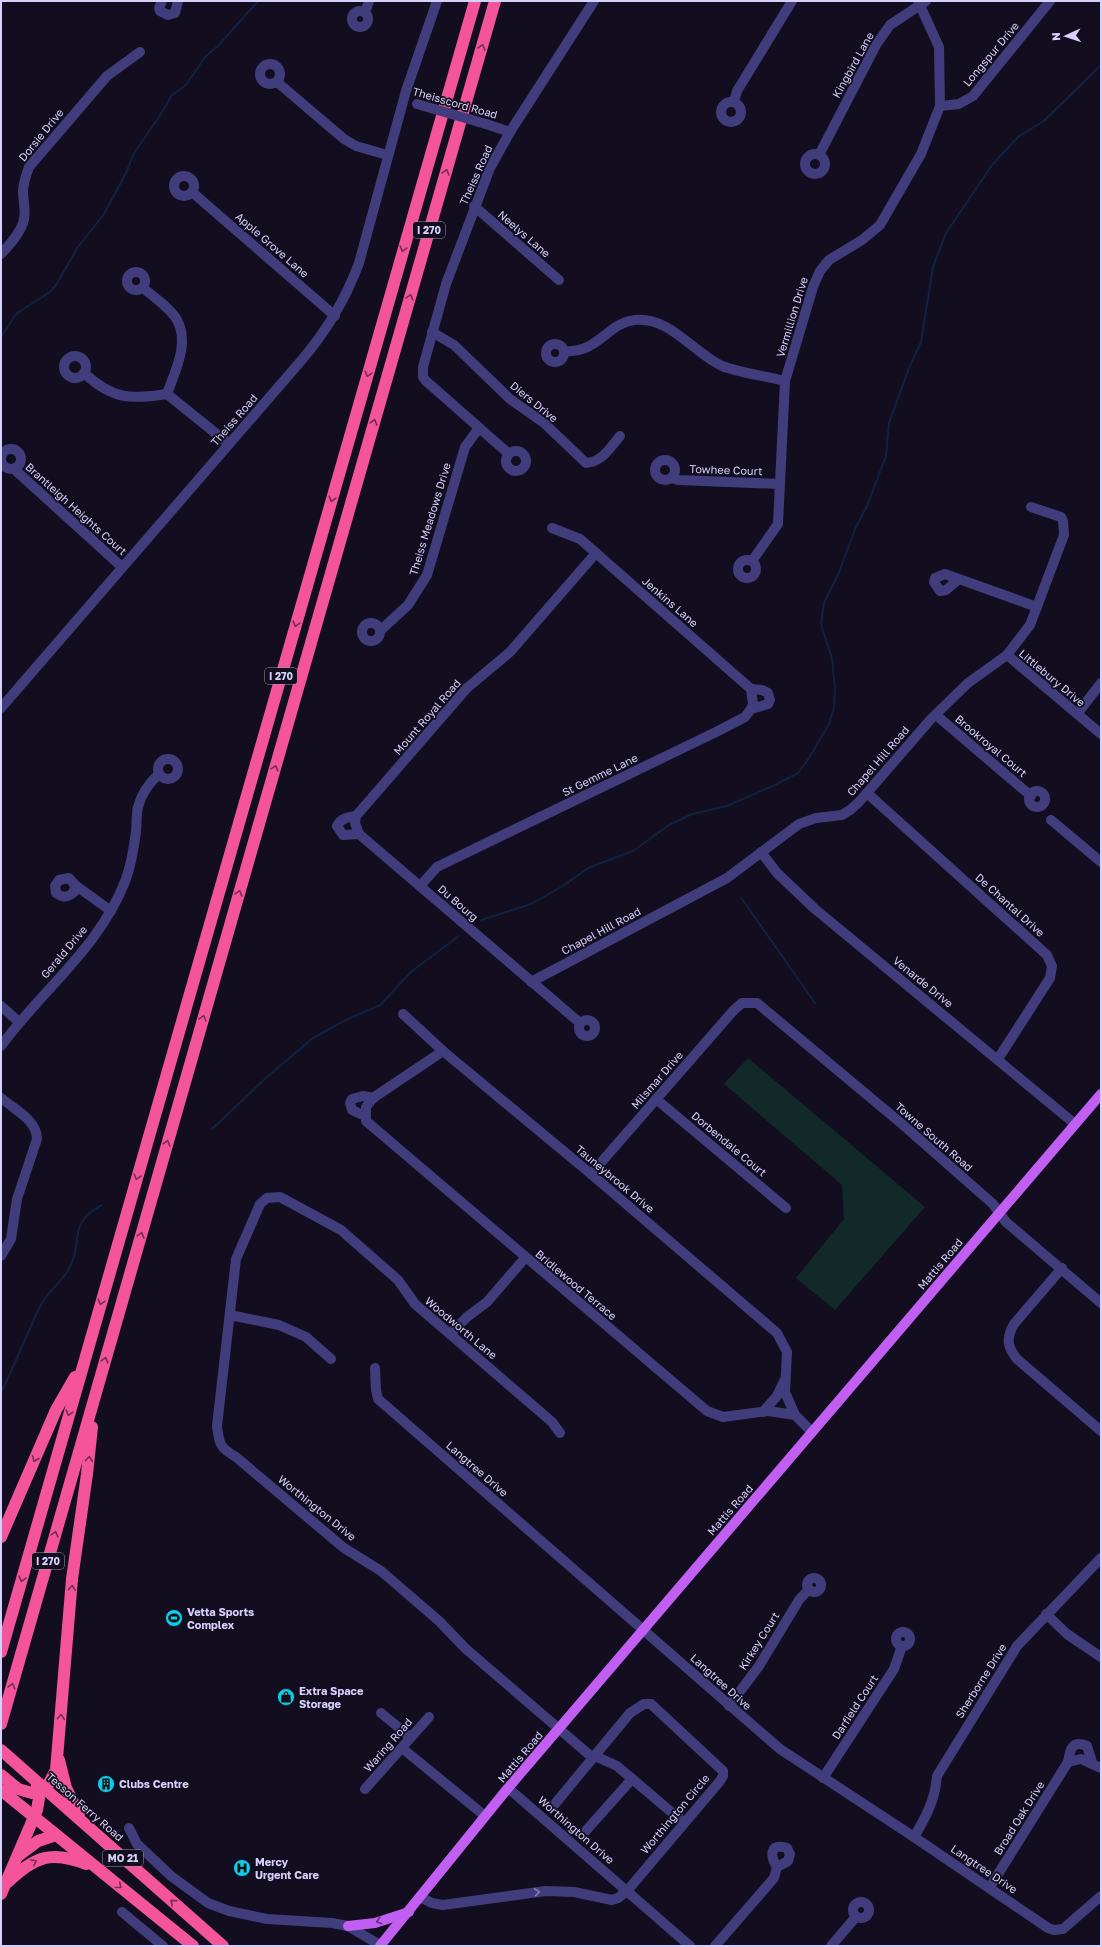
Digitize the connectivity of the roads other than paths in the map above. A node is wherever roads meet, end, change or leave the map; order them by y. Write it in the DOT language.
graph roads {
  1 [pos="162,1"];
  2 [pos="178,1"];
  3 [pos="369,1"];
  4 [pos="437,1"];
  5 [pos="475,1"];
  6 [pos="495,1"];
  7 [pos="594,1"];
  8 [pos="792,1"];
  9 [pos="1050,1"];
  10 [pos="921,2"];
  11 [pos="365,12"];
  12 [pos="140,52"];
  13 [pos="277,82"];
  14 [pos="403,101"];
  15 [pos="734,102"];
  16 [pos="940,106"];
  17 [pos="510,132"];
  18 [pos="387,155"];
  19 [pos="819,155"];
  20 [pos="192,192"];
  21 [pos="474,206"];
  22 [pos="1,254"];
  23 [pos="559,280"];
  24 [pos="144,288"];
  25 [pos="335,316"];
  26 [pos="432,332"];
  27 [pos="564,352"];
  28 [pos="84,373"];
  29 [pos="785,381"];
  30 [pos="167,394"];
  31 [pos="478,428"];
  32 [pos="620,436"];
  33 [pos="229,444"];
  34 [pos="509,454"];
  35 [pos="14,469"];
  36 [pos="672,478"];
  37 [pos="780,484"];
  38 [pos="1031,507"];
  39 [pos="552,528"];
  40 [pos="596,553"];
  41 [pos="752,561"];
  42 [pos="122,567"];
  43 [pos="958,580"];
  44 [pos="1037,608"];
  45 [pos="381,630"];
  46 [pos="1007,655"];
  47 [pos="1101,683"];
  48 [pos="751,689"];
  49 [pos="1,708"];
  50 [pos="751,709"];
  51 [pos="1077,714"];
  52 [pos="936,715"];
  53 [pos="1101,734"];
  54 [pos="158,774"];
  55 [pos="867,793"];
  56 [pos="1030,796"];
  57 [pos="356,816"];
  58 [pos="1051,820"];
  59 [pos="359,834"];
  60 [pos="761,852"];
  61 [pos="1101,862"];
  62 [pos="74,885"];
  63 [pos="420,886"];
  64 [pos="111,911"];
  65 [pos="531,982"];
  66 [pos="742,1003"];
  67 [pos="1,1006"];
  68 [pos="403,1014"];
  69 [pos="19,1022"];
  70 [pos="580,1023"];
  71 [pos="1,1046"];
  72 [pos="443,1051"];
  73 [pos="998,1059"];
  74 [pos="1101,1094"];
  75 [pos="1,1098"];
  76 [pos="374,1098"];
  77 [pos="656,1099"];
  78 [pos="364,1116"];
  79 [pos="1075,1124"];
  80 [pos="591,1174"];
  81 [pos="267,1198"];
  82 [pos="786,1208"];
  83 [pos="999,1213"];
  84 [pos="1,1256"];
  85 [pos="525,1258"];
  86 [pos="1062,1268"];
  87 [pos="1101,1303"];
  88 [pos="230,1315"];
  89 [pos="450,1334"];
  90 [pos="330,1359"];
  91 [pos="84,1362"];
  92 [pos="375,1368"];
  93 [pos="785,1377"];
  94 [pos="94,1398"];
  95 [pos="763,1412"];
  96 [pos="795,1415"];
  97 [pos="1101,1431"];
  98 [pos="812,1432"];
  99 [pos="560,1433"];
  100 [pos="1,1537"];
  101 [pos="1101,1558"];
  102 [pos="809,1589"];
  103 [pos="1046,1614"];
  104 [pos="644,1630"];
  105 [pos="902,1646"];
  106 [pos="1,1652"];
  107 [pos="1101,1657"];
  108 [pos="729,1706"];
  109 [pos="381,1713"];
  110 [pos="429,1716"];
  111 [pos="1,1724"];
  112 [pos="560,1728"];
  113 [pos="410,1737"];
  114 [pos="402,1748"];
  115 [pos="1,1750"];
  116 [pos="58,1756"];
  117 [pos="594,1757"];
  118 [pos="1068,1762"];
  119 [pos="1092,1762"];
  120 [pos="1101,1768"];
  121 [pos="1,1775"];
  122 [pos="823,1778"];
  123 [pos="632,1779"];
  124 [pos="39,1786"];
  125 [pos="508,1788"];
  126 [pos="365,1789"];
  127 [pos="1,1790"];
  128 [pos="554,1805"];
  129 [pos="485,1816"];
  130 [pos="34,1817"];
  131 [pos="83,1822"];
  132 [pos="683,1822"];
  133 [pos="130,1828"];
  134 [pos="583,1834"];
  135 [pos="56,1836"];
  136 [pos="914,1836"];
  137 [pos="16,1858"];
  138 [pos="777,1867"];
  139 [pos="98,1870"];
  140 [pos="990,1887"];
  141 [pos="3,1890"];
  142 [pos="627,1891"];
  143 [pos="1101,1896"];
  144 [pos="420,1897"];
  145 [pos="122,1912"];
  146 [pos="409,1912"];
  147 [pos="855,1918"];
  148 [pos="348,1926"];
  149 [pos="163,1946"];
  150 [pos="193,1946"];
  151 [pos="223,1946"];
  152 [pos="380,1946"];
  153 [pos="690,1946"];
  154 [pos="715,1946"];
  155 [pos="831,1946"];
  1 -- 2 [label="street"];
  3 -- 11 [label="street"];
  4 -- 14 [label="street, Theisscord Road"];
  5 -- 91 [label="highway, I 270, one-way"];
  94 -- 6 [label="highway, I 270, one-way"];
  7 -- 17 [label="street, Theiss Road"];
  8 -- 15 [label="street"];
  9 -- 16 [label="street, Longspur Drive"];
  10 -- 16 [label="street, Vermillion Drive"];
  10 -- 19 [label="street, Kingbird Lane"];
  12 -- 22 [label="street, Dorsie Drive"];
  13 -- 18 [label="street"];
  14 -- 17 [label="street, Theisscord Road, bridge"];
  14 -- 18 [label="street, Theiss Road"];
  16 -- 29 [label="street, Vermillion Drive"];
  17 -- 21 [label="street, Theiss Road"];
  18 -- 25 [label="street, Theiss Road"];
  20 -- 25 [label="street, Apple Grove Lane"];
  21 -- 23 [label="street, Neelys Lane"];
  21 -- 26 [label="street, Theiss Road"];
  24 -- 30 [label="street"];
  25 -- 33 [label="street, Theiss Road"];
  26 -- 31 [label="street, Theiss Road"];
  26 -- 32 [label="street, Diers Drive"];
  27 -- 29 [label="street"];
  28 -- 30 [label="street"];
  29 -- 37 [label="street, Vermillion Drive"];
  30 -- 33 [label="street"];
  31 -- 34 [label="street"];
  31 -- 45 [label="street, Theiss Meadows Drive"];
  33 -- 42 [label="street, Theiss Road"];
  35 -- 42 [label="street, Brantleigh Heights Court"];
  36 -- 37 [label="street, Towhee Court"];
  37 -- 41 [label="street, Vermillion Drive"];
  38 -- 44 [label="street, Chapel Hill Road"];
  39 -- 40 [label="street, Jenkins Lane"];
  40 -- 48 [label="street, Jenkins Lane"];
  40 -- 57 [label="street, Mount Royal Road"];
  42 -- 49 [label="street, Theiss Road"];
  43 -- 44 [label="street"];
  44 -- 46 [label="street, Chapel Hill Road"];
  46 -- 51 [label="street, Littlebury Drive"];
  46 -- 52 [label="street, Chapel Hill Road"];
  47 -- 51 [label="street"];
  48 -- 50 [label="street"];
  48 -- 50 [label="street, St Gemme Lane"];
  50 -- 63 [label="street, St Gemme Lane"];
  51 -- 53 [label="street, Littlebury Drive"];
  52 -- 55 [label="street, Chapel Hill Road"];
  52 -- 56 [label="street, Brookroyal Court"];
  54 -- 64 [label="street, Gerald Drive"];
  55 -- 60 [label="street, Chapel Hill Road"];
  55 -- 73 [label="street, De Chantal Drive"];
  57 -- 59 [label="street"];
  57 -- 59 [label="street"];
  58 -- 61 [label="street"];
  59 -- 63 [label="street, Du Bourg"];
  60 -- 65 [label="street, Chapel Hill Road"];
  60 -- 73 [label="street, Venarde Drive"];
  62 -- 64 [label="street"];
  63 -- 65 [label="street, Du Bourg"];
  64 -- 69 [label="street, Gerald Drive"];
  65 -- 70 [label="street, Du Bourg"];
  66 -- 77 [label="street, Milsmar Drive"];
  66 -- 83 [label="street, Towne South Road"];
  67 -- 69 [label="street"];
  68 -- 72 [label="street, Tauneybrook Drive"];
  69 -- 71 [label="street, Gerald Drive"];
  72 -- 76 [label="street"];
  72 -- 80 [label="street, Tauneybrook Drive"];
  73 -- 79 [label="street, Venarde Drive"];
  74 -- 79 [label="main road, Mattis Road"];
  75 -- 84 [label="street"];
  76 -- 78 [label="street"];
  76 -- 78 [label="street, Bridlewood Terrace"];
  77 -- 80 [label="street, Milsmar Drive"];
  77 -- 82 [label="street, Dorbendale Court"];
  78 -- 85 [label="street, Bridlewood Terrace"];
  79 -- 83 [label="main road, Mattis Road"];
  80 -- 93 [label="street, Tauneybrook Drive"];
  81 -- 88 [label="street, Worthington Drive"];
  81 -- 89 [label="street, Woodworth Lane"];
  83 -- 86 [label="street, Towne South Road"];
  83 -- 98 [label="main road, Mattis Road"];
  85 -- 89 [label="street"];
  85 -- 95 [label="street, Bridlewood Terrace"];
  86 -- 87 [label="street, Towne South Road"];
  86 -- 97 [label="street"];
  88 -- 90 [label="street"];
  88 -- 112 [label="street, Worthington Drive"];
  89 -- 99 [label="street, Woodworth Lane"];
  91 -- 100 [label="highway, one-way"];
  91 -- 106 [label="highway, I 270, one-way"];
  92 -- 104 [label="street, Langtree Drive"];
  93 -- 95 [label="street, Tauneybrook Drive"];
  93 -- 96 [label="street, Tauneybrook Drive"];
  111 -- 94 [label="highway, I 270, one-way"];
  116 -- 94 [label="highway, one-way"];
  95 -- 96 [label="street, Bridlewood Terrace"];
  96 -- 98 [label="street, Tauneybrook Drive"];
  98 -- 104 [label="main road, Mattis Road"];
  101 -- 103 [label="street, Sherborne Drive"];
  102 -- 108 [label="street, Kirkey Court"];
  103 -- 107 [label="street"];
  103 -- 136 [label="street, Sherborne Drive"];
  104 -- 108 [label="street, Langtree Drive"];
  104 -- 112 [label="main road, Mattis Road"];
  105 -- 122 [label="street, Darfield Court"];
  108 -- 122 [label="street, Langtree Drive"];
  109 -- 113 [label="street"];
  110 -- 113 [label="street, Waring Road"];
  112 -- 117 [label="street, Worthington Drive"];
  112 -- 125 [label="main road, Mattis Road"];
  113 -- 114 [label="street, Waring Road"];
  114 -- 126 [label="street, Waring Road"];
  114 -- 129 [label="street"];
  115 -- 124 [label="highway, Tesson Ferry Road / MO 21"];
  116 -- 124 [label="highway"];
  116 -- 131 [label="highway"];
  117 -- 123 [label="street, Worthington Drive"];
  117 -- 128 [label="street, Worthington Circle"];
  117 -- 132 [label="street, Worthington Circle"];
  118 -- 119 [label="street"];
  118 -- 119 [label="street, Broad Oak Drive"];
  118 -- 140 [label="street, Broad Oak Drive"];
  119 -- 120 [label="street"];
  121 -- 124 [label="highway"];
  122 -- 136 [label="street, Langtree Drive"];
  123 -- 132 [label="street, Worthington Drive"];
  123 -- 134 [label="street"];
  124 -- 130 [label="highway"];
  124 -- 131 [label="highway, Tesson Ferry Road / MO 21"];
  125 -- 129 [label="main road, Mattis Road"];
  125 -- 142 [label="street, Worthington Drive"];
  127 -- 130 [label="highway, MO 21"];
  129 -- 144 [label="main road, Mattis Road"];
  130 -- 135 [label="highway, MO 21"];
  130 -- 137 [label="highway"];
  151 -- 131 [label="highway, Tesson Ferry Road / MO 21, one-way"];
  132 -- 142 [label="street, Worthington Circle"];
  133 -- 148 [label="street"];
  135 -- 137 [label="highway"];
  135 -- 139 [label="highway, MO 21"];
  136 -- 140 [label="street, Langtree Drive"];
  137 -- 141 [label="highway"];
  138 -- 154 [label="street"];
  141 -- 139 [label="highway, one-way"];
  139 -- 150 [label="highway, MO 21, one-way"];
  140 -- 143 [label="street, Langtree Drive"];
  144 -- 142 [label="street, one-way"];
  142 -- 153 [label="street, Worthington Drive"];
  144 -- 146 [label="main road, Mattis Road"];
  145 -- 149 [label="street"];
  146 -- 148 [label="main road, one-way"];
  146 -- 152 [label="main road, Mattis Road"];
  147 -- 155 [label="street"];
  148 -- 152 [label="street"];
}
